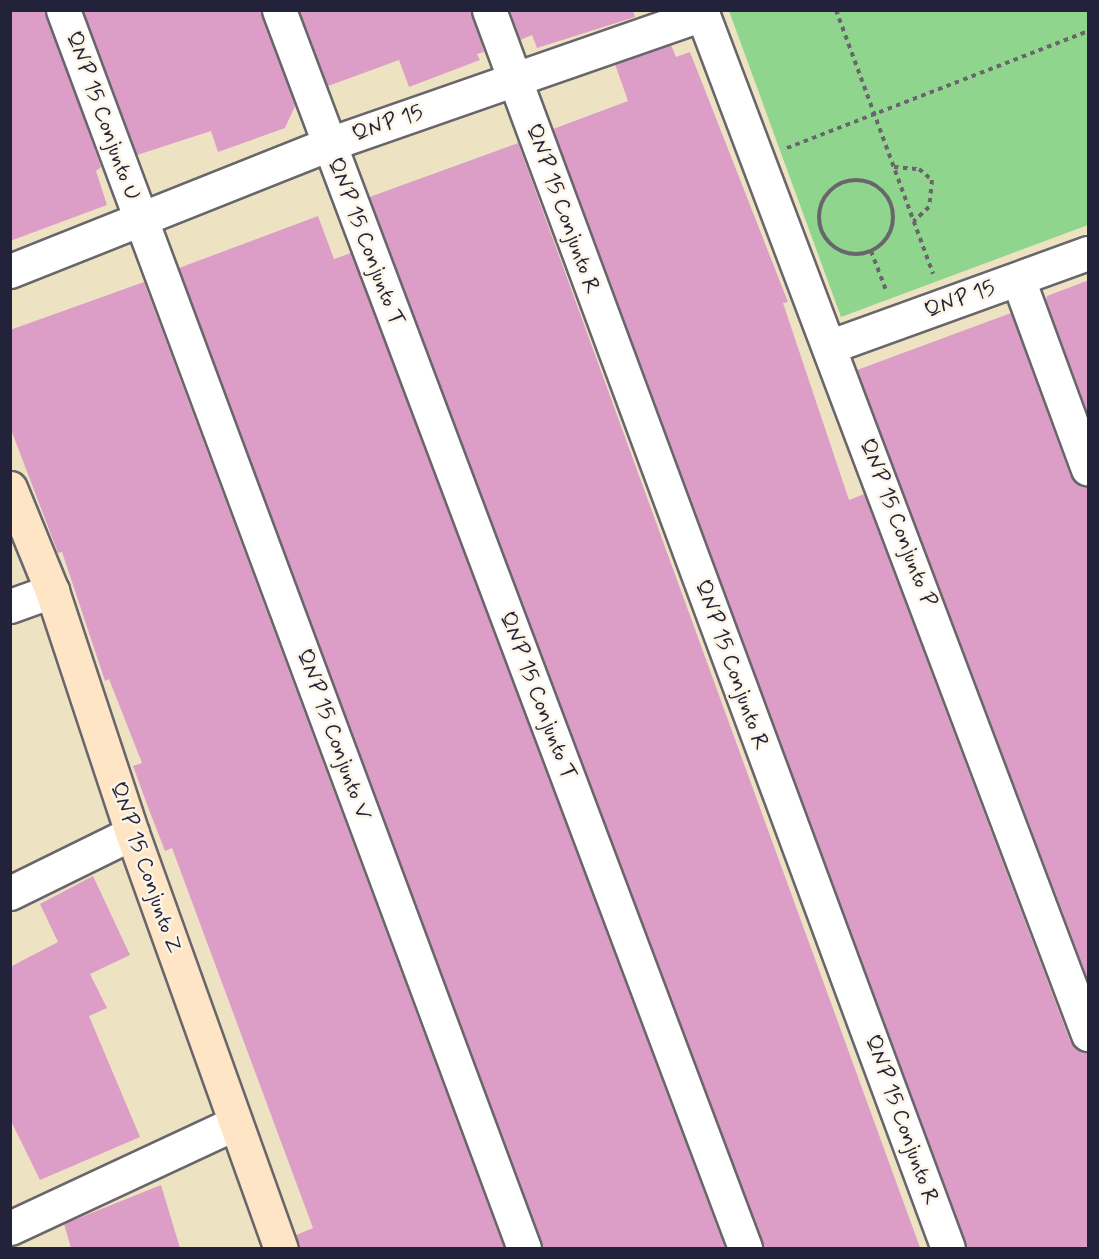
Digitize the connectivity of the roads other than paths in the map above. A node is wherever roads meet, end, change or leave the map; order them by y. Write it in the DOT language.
graph roads {
  1 [pos="63,10"];
  2 [pos="279,10"];
  3 [pos="489,10"];
  4 [pos="701,12"];
  5 [pos="515,81"];
  6 [pos="329,144"];
  7 [pos="141,221"];
  8 [pos="1089,253"];
  9 [pos="10,270"];
  10 [pos="1018,279"];
  11 [pos="831,346"];
  12 [pos="1089,469"];
  13 [pos="10,488"];
  14 [pos="52,591"];
  15 [pos="10,606"];
  16 [pos="132,833"];
  17 [pos="10,893"];
  18 [pos="1089,1034"];
  19 [pos="235,1123"];
  20 [pos="10,1228"];
  21 [pos="281,1248"];
  22 [pos="524,1248"];
  23 [pos="745,1248"];
  24 [pos="948,1248"];
  1 -- 7 [label="street, QNP 15 Conjunto U"];
  2 -- 6 [label="street, QNP 15 Conjunto T"];
  3 -- 5 [label="street, QNP 15 Conjunto R"];
  4 -- 5 [label="street, QNP 15"];
  4 -- 11 [label="street, QNP 15 Conjunto P"];
  5 -- 6 [label="street, QNP 15"];
  5 -- 24 [label="street, QNP 15 Conjunto R"];
  6 -- 7 [label="street, QNP 15"];
  6 -- 23 [label="street, QNP 15 Conjunto T"];
  7 -- 9 [label="street, QNP 15"];
  7 -- 22 [label="street, QNP 15 Conjunto V"];
  8 -- 10 [label="street, QNP 15"];
  10 -- 11 [label="street, QNP 15"];
  10 -- 12 [label="street"];
  11 -- 18 [label="street, QNP 15 Conjunto P"];
  13 -- 14 [label="street, QNP 15 Conjunto Z"];
  14 -- 15 [label="street"];
  14 -- 16 [label="street, QNP 15 Conjunto Z"];
  16 -- 17 [label="street"];
  16 -- 19 [label="street, QNP 15 Conjunto Z"];
  19 -- 20 [label="street"];
  19 -- 21 [label="street, QNP 15 Conjunto Z"];
}
